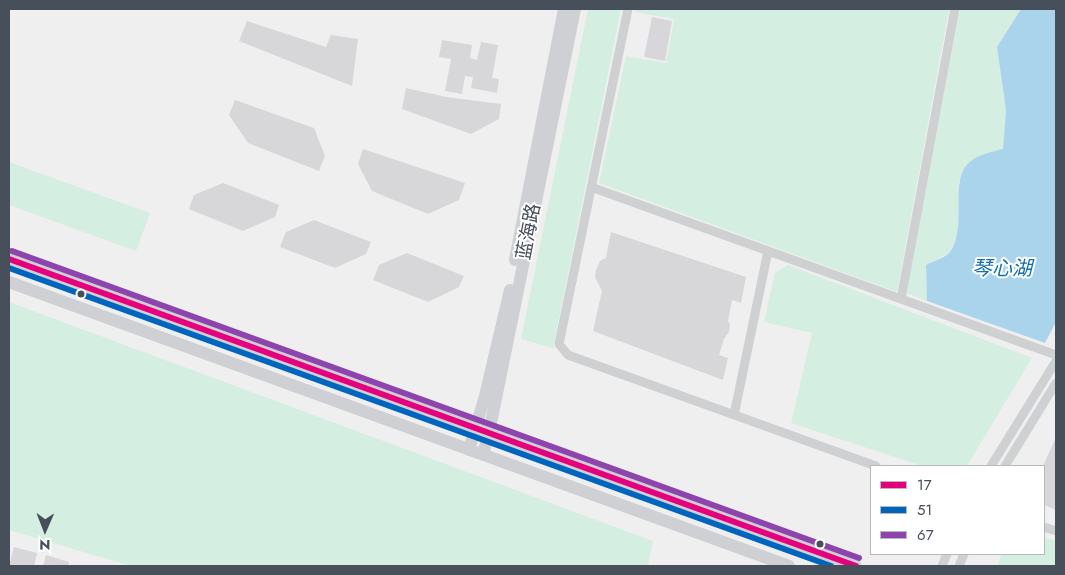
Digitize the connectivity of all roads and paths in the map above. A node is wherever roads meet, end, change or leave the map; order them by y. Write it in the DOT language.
graph roads {
  1 [pos="564,9"];
  2 [pos="575,9"];
  3 [pos="628,9"];
  4 [pos="956,9"];
  5 [pos="591,187"];
  6 [pos="768,251"];
  7 [pos="9,259"];
  8 [pos="9,282"];
  9 [pos="901,299"];
  10 [pos="1056,355"];
  11 [pos="1056,361"];
  12 [pos="1056,383"];
  13 [pos="734,415"];
  14 [pos="475,429"];
  15 [pos="489,433"];
  16 [pos="469,450"];
  17 [pos="483,454"];
  18 [pos="873,465"];
  19 [pos="991,465"];
  20 [pos="1007,465"];
  21 [pos="789,566"];
  22 [pos="856,566"];
  1 -- 14 [label="main road, 蓝海路"];
  2 -- 15 [label="main road, 蓝海路"];
  3 -- 5 [label="street"];
  4 -- 9 [label="street"];
  5 -- 6 [label="street"];
  5 -- 13 [label="street"];
  6 -- 9 [label="street"];
  6 -- 13 [label="street"];
  7 -- 14 [label="main road"];
  8 -- 16 [label="main road"];
  9 -- 10 [label="street"];
  11 -- 19 [label="street"];
  12 -- 20 [label="street"];
  13 -- 18 [label="street"];
  14 -- 15 [label="main road"];
  14 -- 16 [label="main road, 蓝海路"];
  15 -- 17 [label="main road, 蓝海路"];
  15 -- 22 [label="main road"];
  16 -- 17 [label="main road"];
  17 -- 21 [label="main road"];
}
